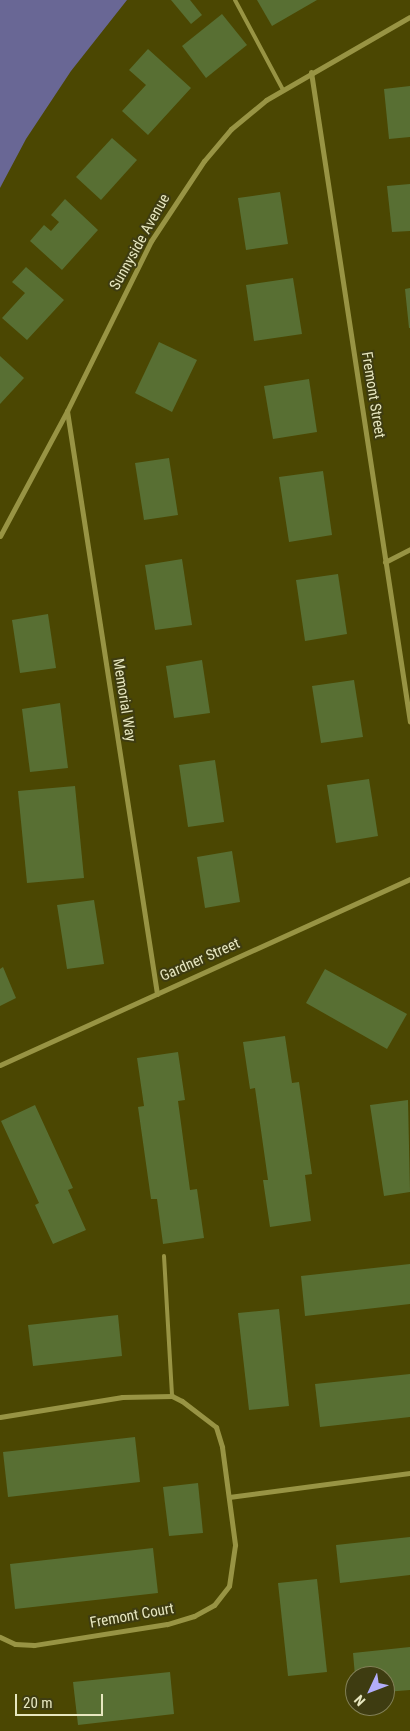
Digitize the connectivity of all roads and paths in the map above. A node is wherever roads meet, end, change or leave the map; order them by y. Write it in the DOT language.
graph roads {
  1 [pos="234,0"];
  2 [pos="410,18"];
  3 [pos="311,72"];
  4 [pos="283,90"];
  5 [pos="67,411"];
  6 [pos="0,536"];
  7 [pos="410,549"];
  8 [pos="386,562"];
  9 [pos="410,722"];
  10 [pos="410,879"];
  11 [pos="157,994"];
  12 [pos="0,1065"];
  13 [pos="164,1256"];
  14 [pos="172,1396"];
  15 [pos="0,1417"];
  16 [pos="410,1473"];
  17 [pos="229,1498"];
  18 [pos="0,1637"];
  1 -- 4 [label="lane"];
  2 -- 3 [label="street, Sunnyside Avenue"];
  3 -- 4 [label="street, Sunnyside Avenue"];
  3 -- 8 [label="street, Fremont Street"];
  4 -- 5 [label="street, Sunnyside Avenue"];
  5 -- 6 [label="street, Sunnyside Avenue"];
  5 -- 11 [label="street, Memorial Way"];
  7 -- 8 [label="street"];
  8 -- 9 [label="street, Fremont Street"];
  10 -- 11 [label="street, Gardner Street"];
  11 -- 12 [label="street, Gardner Street"];
  13 -- 14 [label="lane"];
  14 -- 15 [label="street"];
  14 -- 17 [label="street, Fremont Court"];
  16 -- 17 [label="street"];
  17 -- 18 [label="street, Fremont Court"];
}
